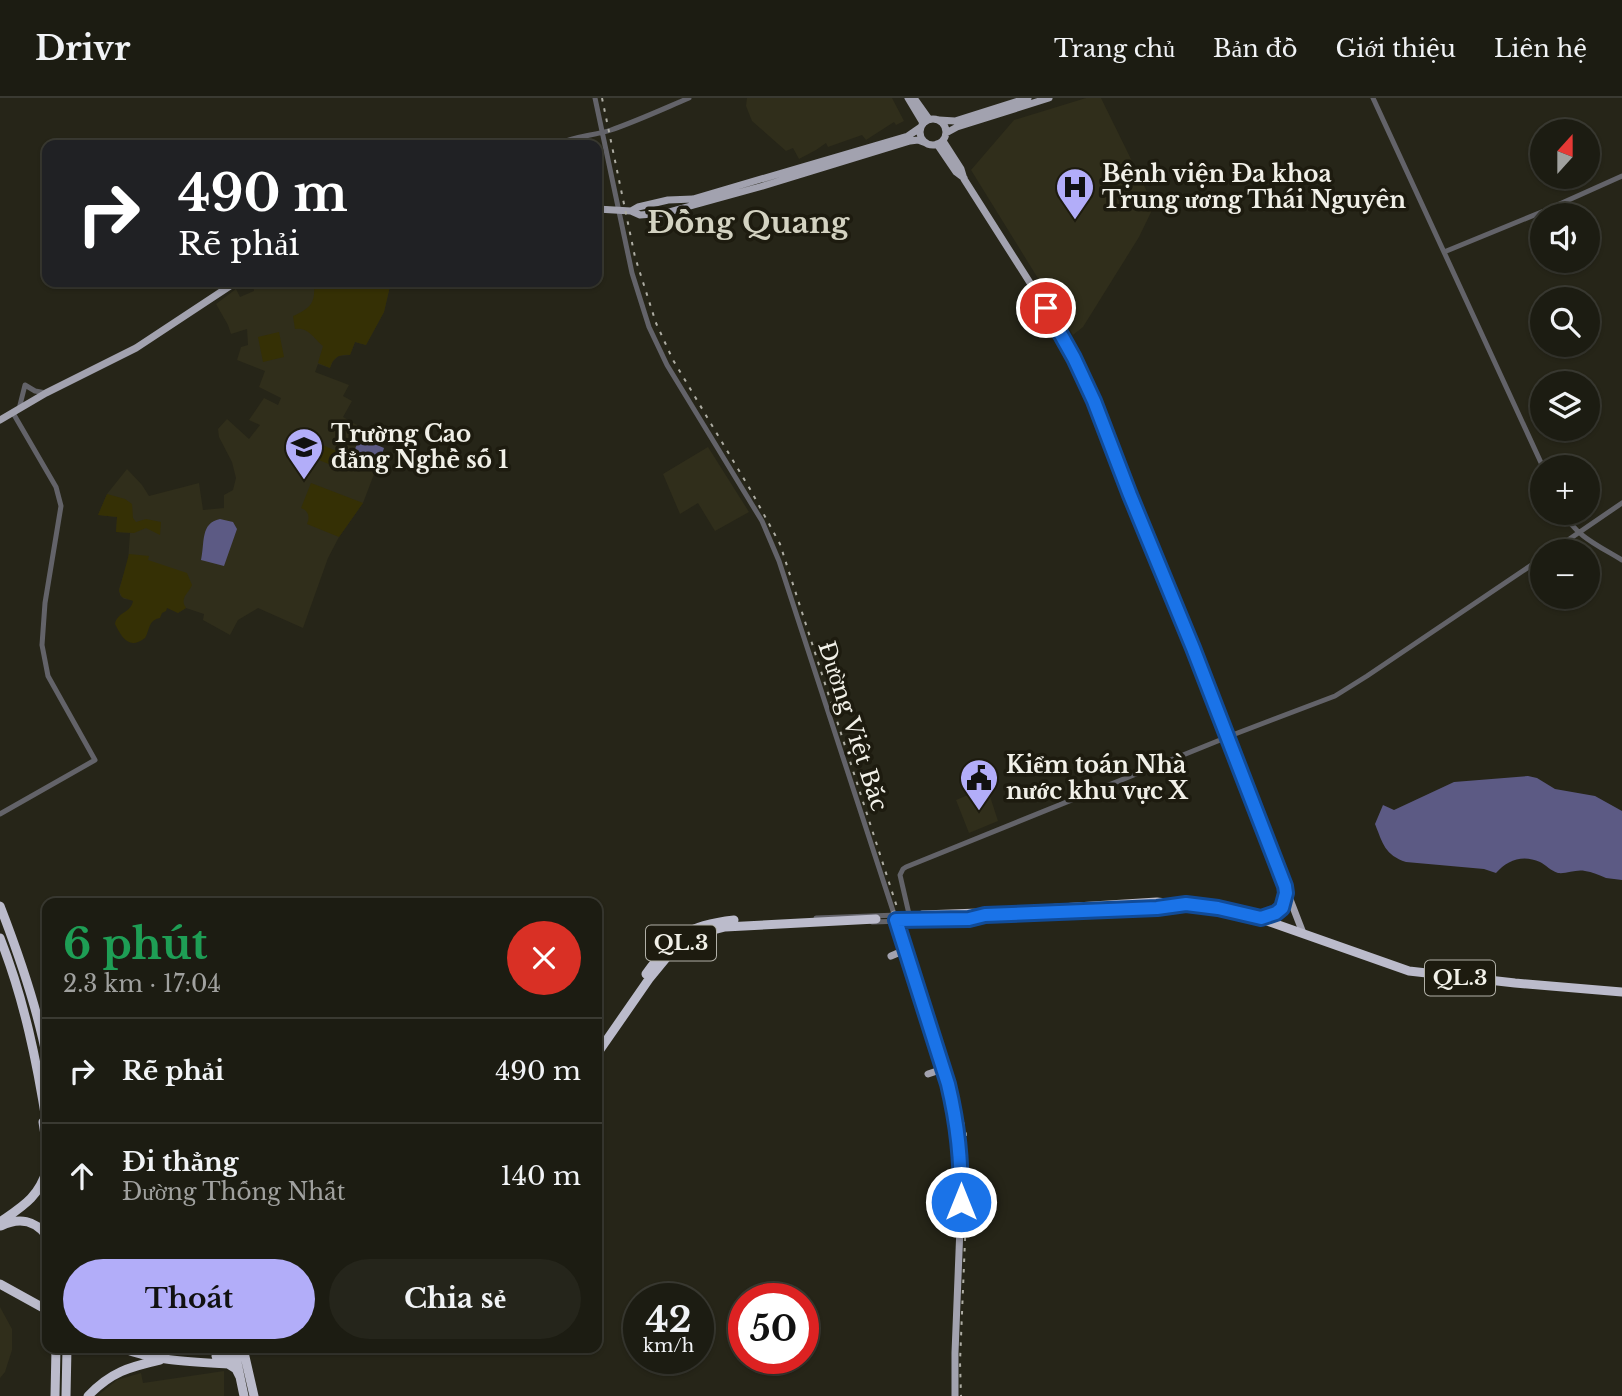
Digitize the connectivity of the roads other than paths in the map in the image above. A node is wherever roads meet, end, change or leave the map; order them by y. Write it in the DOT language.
graph roads {
  1 [pos="595,98"];
  2 [pos="689,98"];
  3 [pos="908,98"];
  4 [pos="914,98"];
  5 [pos="1049,98"];
  6 [pos="1373,98"];
  7 [pos="1024,101"];
  8 [pos="939,120"];
  9 [pos="924,123"];
  10 [pos="602,133"];
  11 [pos="942,139"];
  12 [pos="568,140"];
  13 [pos="926,143"];
  14 [pos="815,167"];
  15 [pos="1622,176"];
  16 [pos="602,209"];
  17 [pos="625,211"];
  18 [pos="1444,252"];
  19 [pos="228,287"];
  20 [pos="46,393"];
  21 [pos="16,411"];
  22 [pos="0,420"];
  23 [pos="1537,455"];
  24 [pos="1622,503"];
  25 [pos="1572,525"];
  26 [pos="1579,533"];
  27 [pos="1570,539"];
  28 [pos="1622,561"];
  29 [pos="1530,566"];
  30 [pos="1227,737"];
  31 [pos="0,814"];
  32 [pos="1285,886"];
  33 [pos="0,905"];
  34 [pos="909,914"];
  35 [pos="979,915"];
  36 [pos="1253,916"];
  37 [pos="895,917"];
  38 [pos="923,917"];
  39 [pos="876,918"];
  40 [pos="816,920"];
  41 [pos="1303,933"];
  42 [pos="0,938"];
  43 [pos="905,950"];
  44 [pos="891,956"];
  45 [pos="1622,992"];
  46 [pos="612,1026"];
  47 [pos="42,1034"];
  48 [pos="602,1038"];
  49 [pos="602,1045"];
  50 [pos="943,1069"];
  51 [pos="928,1074"];
  52 [pos="42,1093"];
  53 [pos="42,1113"];
  54 [pos="42,1183"];
  55 [pos="947,1201"];
  56 [pos="961,1202"];
  57 [pos="0,1224"];
  58 [pos="42,1231"];
  59 [pos="0,1284"];
  60 [pos="42,1308"];
  61 [pos="54,1353"];
  62 [pos="67,1353"];
  63 [pos="138,1353"];
  64 [pos="151,1353"];
  65 [pos="224,1353"];
  66 [pos="236,1353"];
  67 [pos="239,1353"];
  68 [pos="165,1359"];
  69 [pos="217,1360"];
  70 [pos="244,1376"];
  71 [pos="55,1392"];
  72 [pos="66,1396"];
  73 [pos="88,1396"];
  74 [pos="244,1396"];
  75 [pos="254,1396"];
  76 [pos="955,1396"];
  1 -- 10 [label="street, Đường Việt Bắc"];
  2 -- 10 [label="street"];
  3 -- 9 [label="main road"];
  4 -- 9 [label="main road"];
  5 -- 7 [label="main road"];
  6 -- 18 [label="street"];
  7 -- 8 [label="main road"];
  7 -- 11 [label="main road"];
  8 -- 9 [label="main road"];
  8 -- 11 [label="main road"];
  9 -- 13 [label="main road"];
  9 -- 14 [label="main road"];
  10 -- 12 [label="street"];
  10 -- 17 [label="street, Đường Việt Bắc"];
  11 -- 13 [label="main road"];
  11 -- 30 [label="main road"];
  13 -- 14 [label="main road"];
  14 -- 17 [label="main road"];
  14 -- 17 [label="main road"];
  15 -- 18 [label="street"];
  16 -- 17 [label="main road"];
  17 -- 37 [label="street, Đường Việt Bắc"];
  18 -- 23 [label="street"];
  19 -- 20 [label="main road"];
  20 -- 21 [label="main road"];
  20 -- 21 [label="street"];
  21 -- 22 [label="main road"];
  21 -- 31 [label="street"];
  24 -- 26 [label="street"];
  25 -- 26 [label="street"];
  26 -- 27 [label="street"];
  26 -- 28 [label="street"];
  29 -- 30 [label="street"];
  30 -- 32 [label="main road"];
  30 -- 34 [label="street"];
  32 -- 36 [label="main road"];
  32 -- 41 [label="main road"];
  33 -- 47 [label="highway"];
  34 -- 35 [label="street"];
  34 -- 37 [label="street"];
  35 -- 36 [label="highway, QL.3"];
  35 -- 37 [label="street"];
  35 -- 38 [label="highway, QL.3"];
  36 -- 41 [label="highway, QL.3"];
  37 -- 40 [label="street"];
  37 -- 43 [label="main road, Đường Việt Bắc"];
  39 -- 40 [label="highway, QL.3"];
  40 -- 46 [label="highway, QL.3"];
  41 -- 45 [label="highway, QL.3"];
  42 -- 52 [label="highway"];
  43 -- 44 [label="main road"];
  43 -- 50 [label="main road, Đường Việt Bắc"];
  46 -- 48 [label="highway, QL.3"];
  46 -- 49 [label="highway, QL.3"];
  50 -- 51 [label="main road"];
  50 -- 56 [label="main road, Đường Việt Bắc"];
  52 -- 53 [label="highway"];
  54 -- 57 [label="highway"];
  55 -- 56 [label="main road"];
  56 -- 76 [label="main road, Đường Việt Bắc"];
  57 -- 58 [label="highway"];
  59 -- 60 [label="highway"];
  61 -- 71 [label="highway"];
  62 -- 72 [label="highway"];
  63 -- 68 [label="highway"];
  64 -- 68 [label="highway"];
  65 -- 69 [label="highway"];
  66 -- 69 [label="highway"];
  67 -- 70 [label="highway"];
  68 -- 69 [label="highway"];
  68 -- 73 [label="highway"];
  69 -- 70 [label="highway"];
  70 -- 74 [label="highway"];
  70 -- 75 [label="highway"];
}
